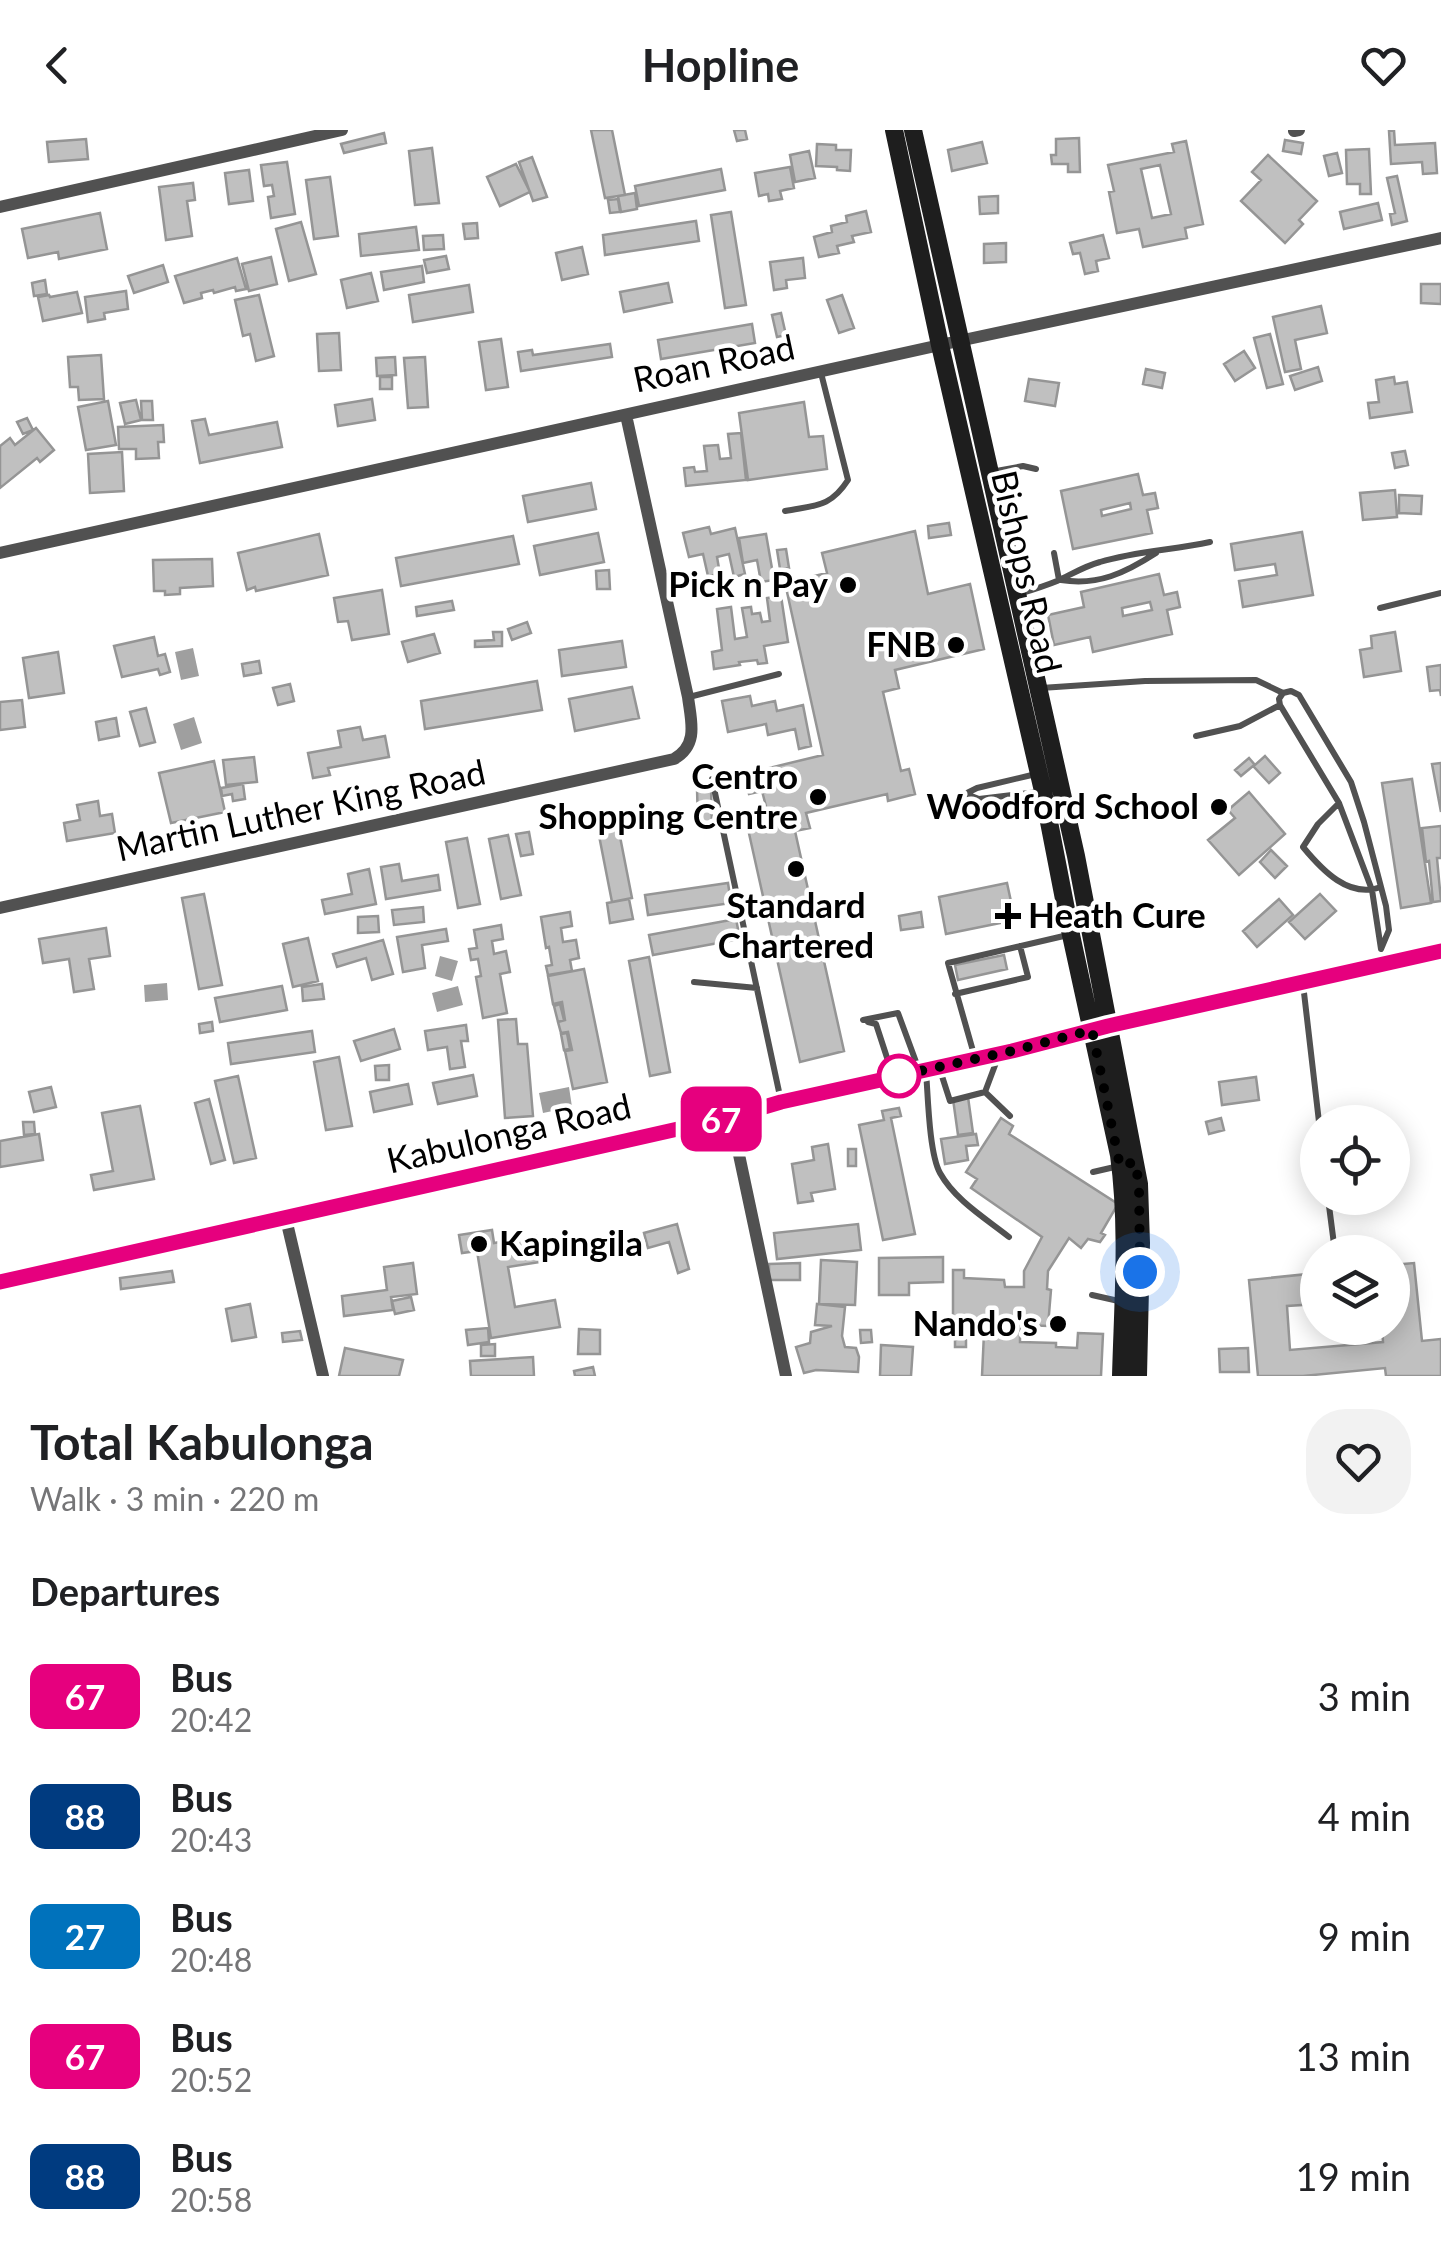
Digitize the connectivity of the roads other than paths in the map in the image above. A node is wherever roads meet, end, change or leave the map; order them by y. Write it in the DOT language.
graph roads {
  1 [pos="342,130"];
  2 [pos="894,130"];
  3 [pos="914,130"];
  4 [pos="0,207"];
  5 [pos="1441,238"];
  6 [pos="960,341"];
  7 [pos="940,345"];
  8 [pos="820,372"];
  9 [pos="626,414"];
  10 [pos="1036,470"];
  11 [pos="989,472"];
  12 [pos="785,511"];
  13 [pos="1210,542"];
  14 [pos="1159,551"];
  15 [pos="1054,553"];
  16 [pos="0,554"];
  17 [pos="1060,580"];
  18 [pos="1441,593"];
  19 [pos="1017,595"];
  20 [pos="1380,608"];
  21 [pos="780,674"];
  22 [pos="1040,688"];
  23 [pos="1283,693"];
  24 [pos="688,697"];
  25 [pos="1280,705"];
  26 [pos="1196,736"];
  27 [pos="712,779"];
  28 [pos="1050,780"];
  29 [pos="1339,803"];
  30 [pos="1381,887"];
  31 [pos="1372,890"];
  32 [pos="0,908"];
  33 [pos="1091,930"];
  34 [pos="1071,935"];
  35 [pos="1020,946"];
  36 [pos="1441,950"];
  37 [pos="1382,956"];
  38 [pos="694,982"];
  39 [pos="1303,982"];
  40 [pos="757,988"];
  41 [pos="955,994"];
  42 [pos="1100,1028"];
  43 [pos="999,1054"];
  44 [pos="976,1059"];
  45 [pos="928,1069"];
  46 [pos="893,1077"];
  47 [pos="985,1092"];
  48 [pos="781,1102"];
  49 [pos="1317,1105"];
  50 [pos="1010,1116"];
  51 [pos="731,1117"];
  52 [pos="1128,1164"];
  53 [pos="1092,1172"];
  54 [pos="286,1219"];
  55 [pos="1010,1236"];
  56 [pos="0,1282"];
  57 [pos="1092,1295"];
  58 [pos="1131,1301"];
  59 [pos="323,1376"];
  60 [pos="786,1376"];
  61 [pos="1121,1376"];
  62 [pos="1138,1376"];
  1 -- 4 [label="street"];
  2 -- 7 [label="main road, Bishops Road"];
  3 -- 6 [label="main road, Bishops Road"];
  5 -- 6 [label="street, Roan Road"];
  6 -- 7 [label="street, Roan Road"];
  6 -- 11 [label="main road, Bishops Road"];
  7 -- 8 [label="street, Roan Road"];
  7 -- 28 [label="main road, Bishops Road"];
  8 -- 9 [label="street, Roan Road"];
  8 -- 12 [label="lane"];
  9 -- 16 [label="street, Roan Road"];
  9 -- 24 [label="street, Martin Luther King Road"];
  10 -- 11 [label="lane"];
  11 -- 19 [label="main road, Bishops Road"];
  13 -- 14 [label="lane"];
  14 -- 17 [label="lane"];
  14 -- 17 [label="lane"];
  15 -- 17 [label="lane"];
  17 -- 19 [label="lane"];
  18 -- 20 [label="lane"];
  19 -- 22 [label="main road, Bishops Road"];
  21 -- 24 [label="lane"];
  22 -- 23 [label="lane"];
  22 -- 28 [label="main road, Bishops Road"];
  23 -- 25 [label="lane"];
  23 -- 30 [label="lane"];
  24 -- 32 [label="street, Martin Luther King Road"];
  25 -- 26 [label="lane"];
  25 -- 29 [label="lane"];
  27 -- 40 [label="lane"];
  28 -- 28 [label="lane"];
  28 -- 33 [label="main road, Bishops Road"];
  28 -- 34 [label="main road, Bishops Road"];
  29 -- 31 [label="lane"];
  29 -- 31 [label="lane"];
  30 -- 31 [label="lane"];
  30 -- 37 [label="lane"];
  31 -- 37 [label="lane"];
  33 -- 34 [label="lane"];
  33 -- 42 [label="main road, Bishops Road"];
  34 -- 35 [label="lane"];
  34 -- 42 [label="main road, Bishops Road"];
  35 -- 41 [label="lane"];
  35 -- 41 [label="lane"];
  36 -- 37 [label="main road, Kabulonga Road"];
  37 -- 39 [label="main road, Kabulonga Road"];
  38 -- 40 [label="lane"];
  39 -- 42 [label="main road, Kabulonga Road"];
  39 -- 49 [label="lane"];
  40 -- 48 [label="lane"];
  41 -- 44 [label="lane"];
  42 -- 43 [label="main road, Kabulonga Road"];
  42 -- 52 [label="main road"];
  43 -- 44 [label="main road, Kabulonga Road"];
  43 -- 47 [label="lane"];
  44 -- 45 [label="main road, Kabulonga Road"];
  45 -- 46 [label="main road, Kabulonga Road"];
  45 -- 46 [label="lane"];
  45 -- 47 [label="lane"];
  45 -- 55 [label="lane"];
  46 -- 48 [label="main road, Kabulonga Road"];
  47 -- 50 [label="lane"];
  48 -- 51 [label="main road, Kabulonga Road"];
  51 -- 54 [label="main road, Kabulonga Road"];
  51 -- 60 [label="street"];
  52 -- 53 [label="lane"];
  52 -- 58 [label="main road"];
  54 -- 56 [label="main road, Kabulonga Road"];
  54 -- 59 [label="street"];
  57 -- 58 [label="lane"];
  58 -- 61 [label="main road"];
  58 -- 62 [label="main road"];
}
